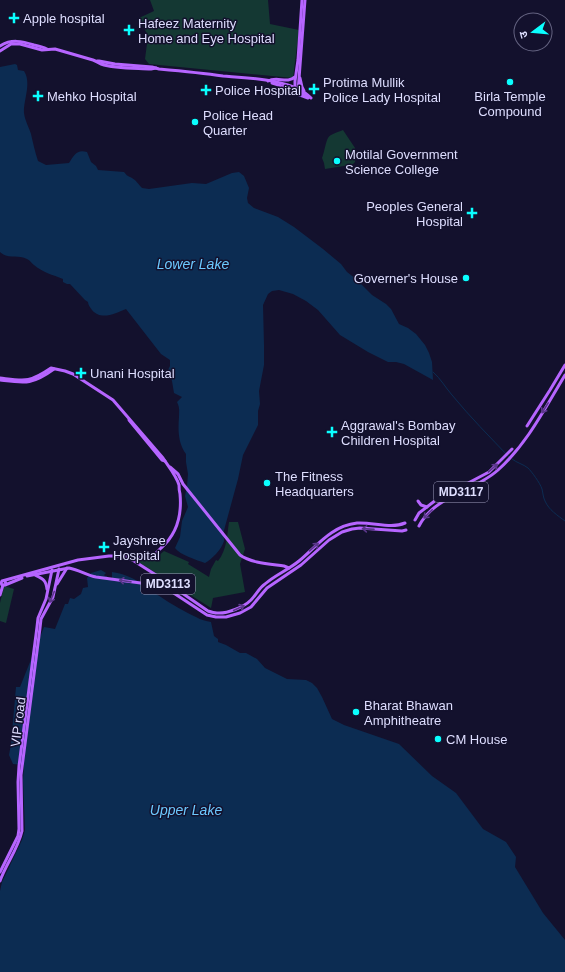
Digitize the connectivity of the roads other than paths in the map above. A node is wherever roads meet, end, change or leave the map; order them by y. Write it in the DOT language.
graph roads {
  1 [pos="302,0"];
  2 [pos="305,0"];
  3 [pos="0,46"];
  4 [pos="46,49"];
  5 [pos="0,51"];
  6 [pos="300,68"];
  7 [pos="295,76"];
  8 [pos="268,81"];
  9 [pos="275,84"];
  10 [pos="296,90"];
  11 [pos="306,93"];
  12 [pos="311,98"];
  13 [pos="565,365"];
  14 [pos="565,375"];
  15 [pos="0,379"];
  16 [pos="527,426"];
  17 [pos="512,449"];
  18 [pos="167,463"];
  19 [pos="418,501"];
  20 [pos="427,507"];
  21 [pos="415,520"];
  22 [pos="405,523"];
  23 [pos="419,526"];
  24 [pos="406,530"];
  25 [pos="128,558"];
  26 [pos="59,565"];
  27 [pos="53,566"];
  28 [pos="287,567"];
  29 [pos="68,568"];
  30 [pos="58,570"];
  31 [pos="52,571"];
  32 [pos="35,575"];
  33 [pos="3,582"];
  34 [pos="56,586"];
  35 [pos="48,590"];
  36 [pos="0,595"];
  37 [pos="38,627"];
  38 [pos="21,766"];
  39 [pos="0,872"];
  40 [pos="0,881"];
  1 -- 7 [label="main road"];
  2 -- 6 [label="main road"];
  3 -- 4 [label="main road"];
  4 -- 5 [label="main road"];
  4 -- 8 [label="main road"];
  6 -- 10 [label="main road"];
  6 -- 11 [label="main road"];
  7 -- 8 [label="main road"];
  7 -- 10 [label="main road"];
  8 -- 9 [label="main road"];
  8 -- 10 [label="main road"];
  9 -- 10 [label="main road"];
  9 -- 12 [label="main road"];
  10 -- 11 [label="main road"];
  10 -- 12 [label="main road"];
  11 -- 12 [label="main road"];
  13 -- 16 [label="main road"];
  14 -- 23 [label="main road, MD3117, one-way"];
  15 -- 18 [label="main road"];
  20 -- 17 [label="main road, MD3117, one-way"];
  18 -- 25 [label="main road"];
  18 -- 28 [label="main road"];
  19 -- 20 [label="main road"];
  20 -- 21 [label="main road, MD3117"];
  28 -- 22 [label="main road, MD3113, one-way"];
  24 -- 29 [label="main road, MD3113, one-way"];
  25 -- 26 [label="main road, MD3113"];
  25 -- 28 [label="main road, MD3113, one-way"];
  26 -- 27 [label="main road"];
  26 -- 30 [label="main road, VIP road"];
  27 -- 31 [label="main road, VIP road"];
  27 -- 33 [label="main road"];
  29 -- 30 [label="main road"];
  29 -- 34 [label="main road"];
  30 -- 31 [label="main road"];
  30 -- 34 [label="main road, VIP road"];
  31 -- 32 [label="main road"];
  31 -- 35 [label="main road, VIP road"];
  32 -- 33 [label="main road"];
  32 -- 35 [label="main road"];
  33 -- 36 [label="main road"];
  34 -- 37 [label="main road, VIP road, one-way"];
  35 -- 37 [label="main road, VIP road"];
  37 -- 38 [label="main road, VIP road"];
  38 -- 39 [label="main road, VIP road"];
  38 -- 40 [label="main road, VIP road"];
}
